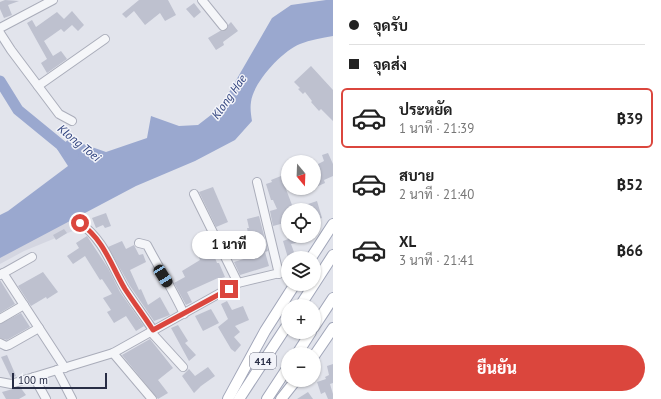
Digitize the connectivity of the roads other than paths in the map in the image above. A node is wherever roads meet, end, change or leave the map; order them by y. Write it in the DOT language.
graph roads {
  1 [pos="52,0"];
  2 [pos="202,0"];
  3 [pos="223,26"];
  4 [pos="0,28"];
  5 [pos="0,33"];
  6 [pos="104,39"];
  7 [pos="38,86"];
  8 [pos="72,121"];
  9 [pos="257,182"];
  10 [pos="194,194"];
  11 [pos="80,223"];
  12 [pos="333,224"];
  13 [pos="139,243"];
  14 [pos="316,251"];
  15 [pos="333,256"];
  16 [pos="32,257"];
  17 [pos="2,274"];
  18 [pos="279,274"];
  19 [pos="238,283"];
  20 [pos="291,291"];
  21 [pos="333,298"];
  22 [pos="305,299"];
  23 [pos="24,305"];
  24 [pos="184,314"];
  25 [pos="321,316"];
  26 [pos="0,318"];
  27 [pos="38,328"];
  28 [pos="333,328"];
  29 [pos="152,331"];
  30 [pos="281,335"];
  31 [pos="0,343"];
  32 [pos="320,347"];
  33 [pos="112,353"];
  34 [pos="183,367"];
  35 [pos="61,369"];
  36 [pos="34,378"];
  37 [pos="281,378"];
  38 [pos="0,382"];
  39 [pos="290,387"];
  40 [pos="46,399"];
  41 [pos="72,399"];
  42 [pos="152,399"];
  43 [pos="228,399"];
  44 [pos="239,399"];
  45 [pos="267,399"];
  46 [pos="281,399"];
  1 -- 4 [label="street"];
  2 -- 3 [label="street"];
  5 -- 7 [label="street"];
  6 -- 7 [label="street"];
  7 -- 8 [label="street"];
  9 -- 18 [label="street"];
  10 -- 19 [label="street"];
  11 -- 29 [label="street"];
  12 -- 14 [label="main road"];
  13 -- 24 [label="street"];
  15 -- 22 [label="main road"];
  16 -- 17 [label="street"];
  17 -- 23 [label="street"];
  18 -- 19 [label="street"];
  19 -- 24 [label="street"];
  20 -- 43 [label="main road, 414"];
  21 -- 25 [label="main road"];
  23 -- 26 [label="street"];
  23 -- 27 [label="street"];
  24 -- 29 [label="street"];
  27 -- 31 [label="street"];
  27 -- 35 [label="street"];
  28 -- 32 [label="main road"];
  29 -- 33 [label="street"];
  29 -- 34 [label="street"];
  30 -- 44 [label="main road, 414"];
  33 -- 35 [label="street"];
  33 -- 42 [label="street"];
  35 -- 36 [label="street"];
  35 -- 41 [label="street"];
  36 -- 38 [label="street"];
  36 -- 40 [label="street"];
  37 -- 45 [label="main road, 414"];
  39 -- 46 [label="main road"];
}
